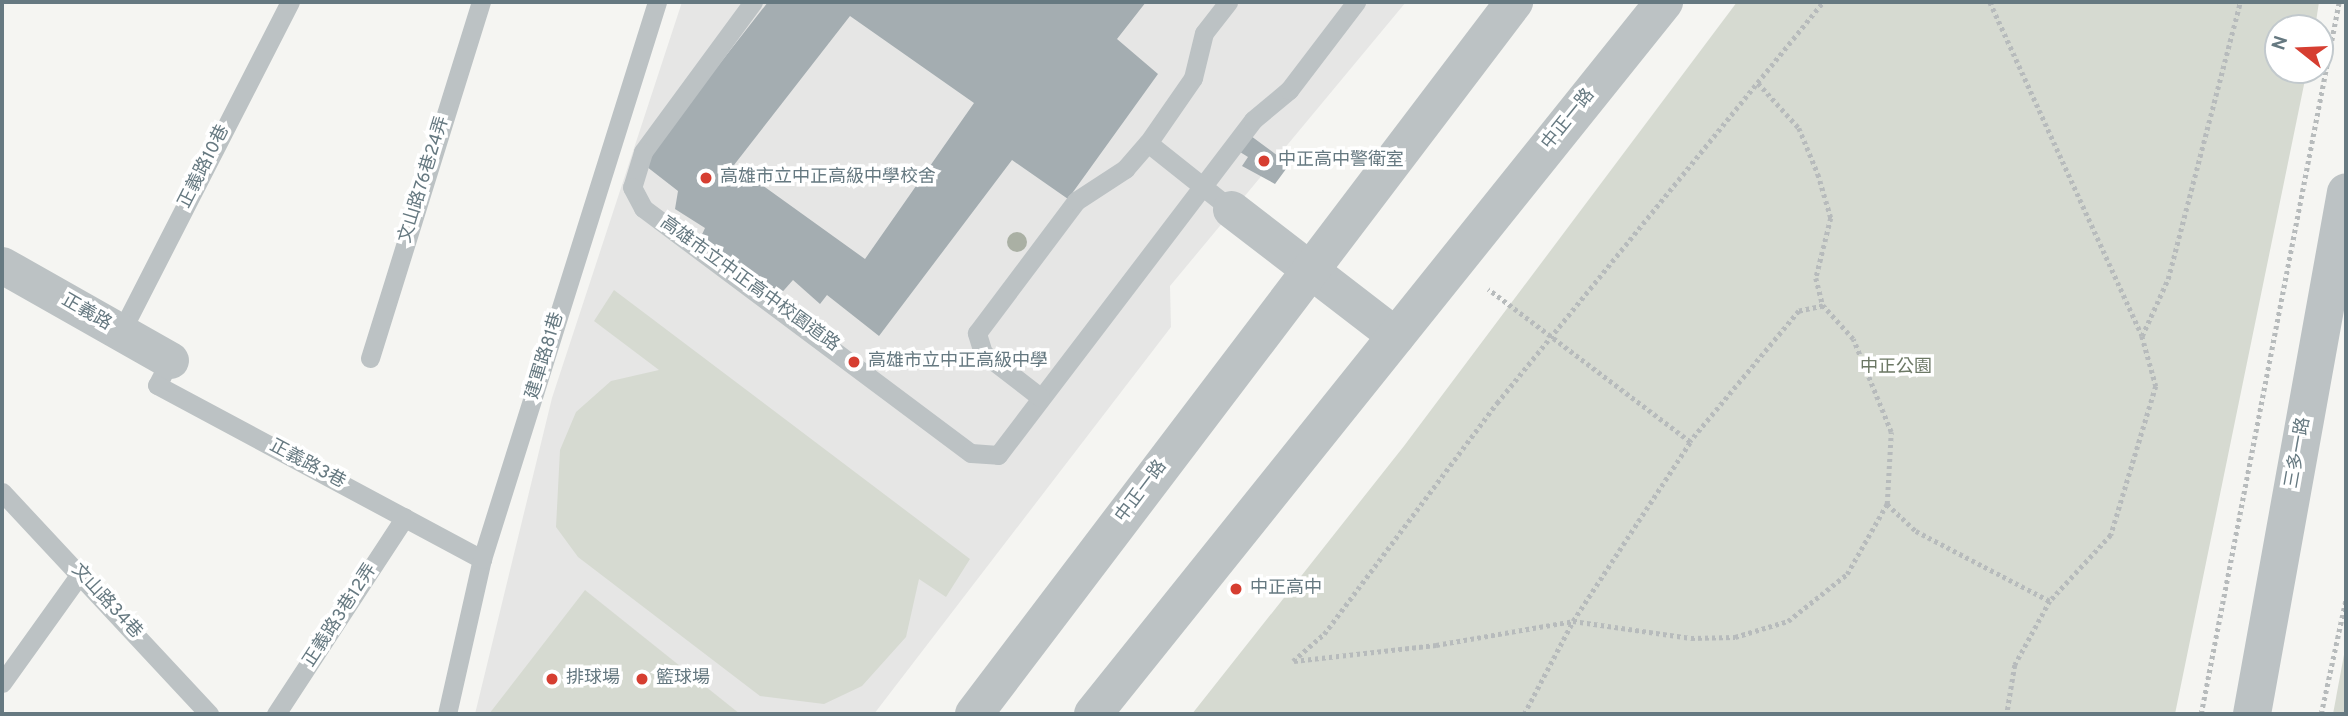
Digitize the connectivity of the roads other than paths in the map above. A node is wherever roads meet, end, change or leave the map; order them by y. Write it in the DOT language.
graph roads {
  1 [pos="290,2"];
  2 [pos="481,2"];
  3 [pos="657,2"];
  4 [pos="752,2"];
  5 [pos="1228,2"];
  6 [pos="1356,2"];
  7 [pos="1514,2"];
  8 [pos="1664,2"];
  9 [pos="1148,143"];
  10 [pos="2346,192"];
  11 [pos="1218,198"];
  12 [pos="2,265"];
  13 [pos="1310,270"];
  14 [pos="121,332"];
  15 [pos="1396,336"];
  16 [pos="370,358"];
  17 [pos="170,360"];
  18 [pos="1040,397"];
  19 [pos="2,492"];
  20 [pos="405,517"];
  21 [pos="482,559"];
  22 [pos="80,574"];
  23 [pos="2,683"];
  24 [pos="209,714"];
  25 [pos="276,714"];
  26 [pos="447,714"];
  27 [pos="974,714"];
  28 [pos="1093,714"];
  29 [pos="2252,714"];
  1 -- 14 [label="lane, 正義路10巷"];
  2 -- 16 [label="lane, 文山路76巷24弄"];
  3 -- 21 [label="lane, 建軍路81巷"];
  4 -- 18 [label="lane, 高雄市立中正高中校園道路"];
  5 -- 9 [label="lane"];
  6 -- 11 [label="lane, 高雄市立中正高中校園道路"];
  7 -- 13 [label="street, 中正一路"];
  8 -- 15 [label="street, 中正一路"];
  9 -- 11 [label="lane"];
  9 -- 18 [label="lane"];
  10 -- 29 [label="street, 三多一路"];
  11 -- 13 [label="street"];
  11 -- 18 [label="lane, 高雄市立中正高中校園道路"];
  12 -- 14 [label="street, 正義路"];
  13 -- 15 [label="street"];
  13 -- 27 [label="street, 中正一路"];
  14 -- 17 [label="street, 正義路"];
  15 -- 28 [label="street, 中正一路"];
  17 -- 20 [label="lane, 正義路3巷"];
  19 -- 22 [label="lane, 文山路34巷"];
  20 -- 21 [label="lane, 正義路3巷"];
  20 -- 25 [label="lane, 正義路3巷12弄"];
  21 -- 26 [label="lane, 建軍路81巷"];
  22 -- 23 [label="lane"];
  22 -- 24 [label="lane, 文山路34巷"];
}
